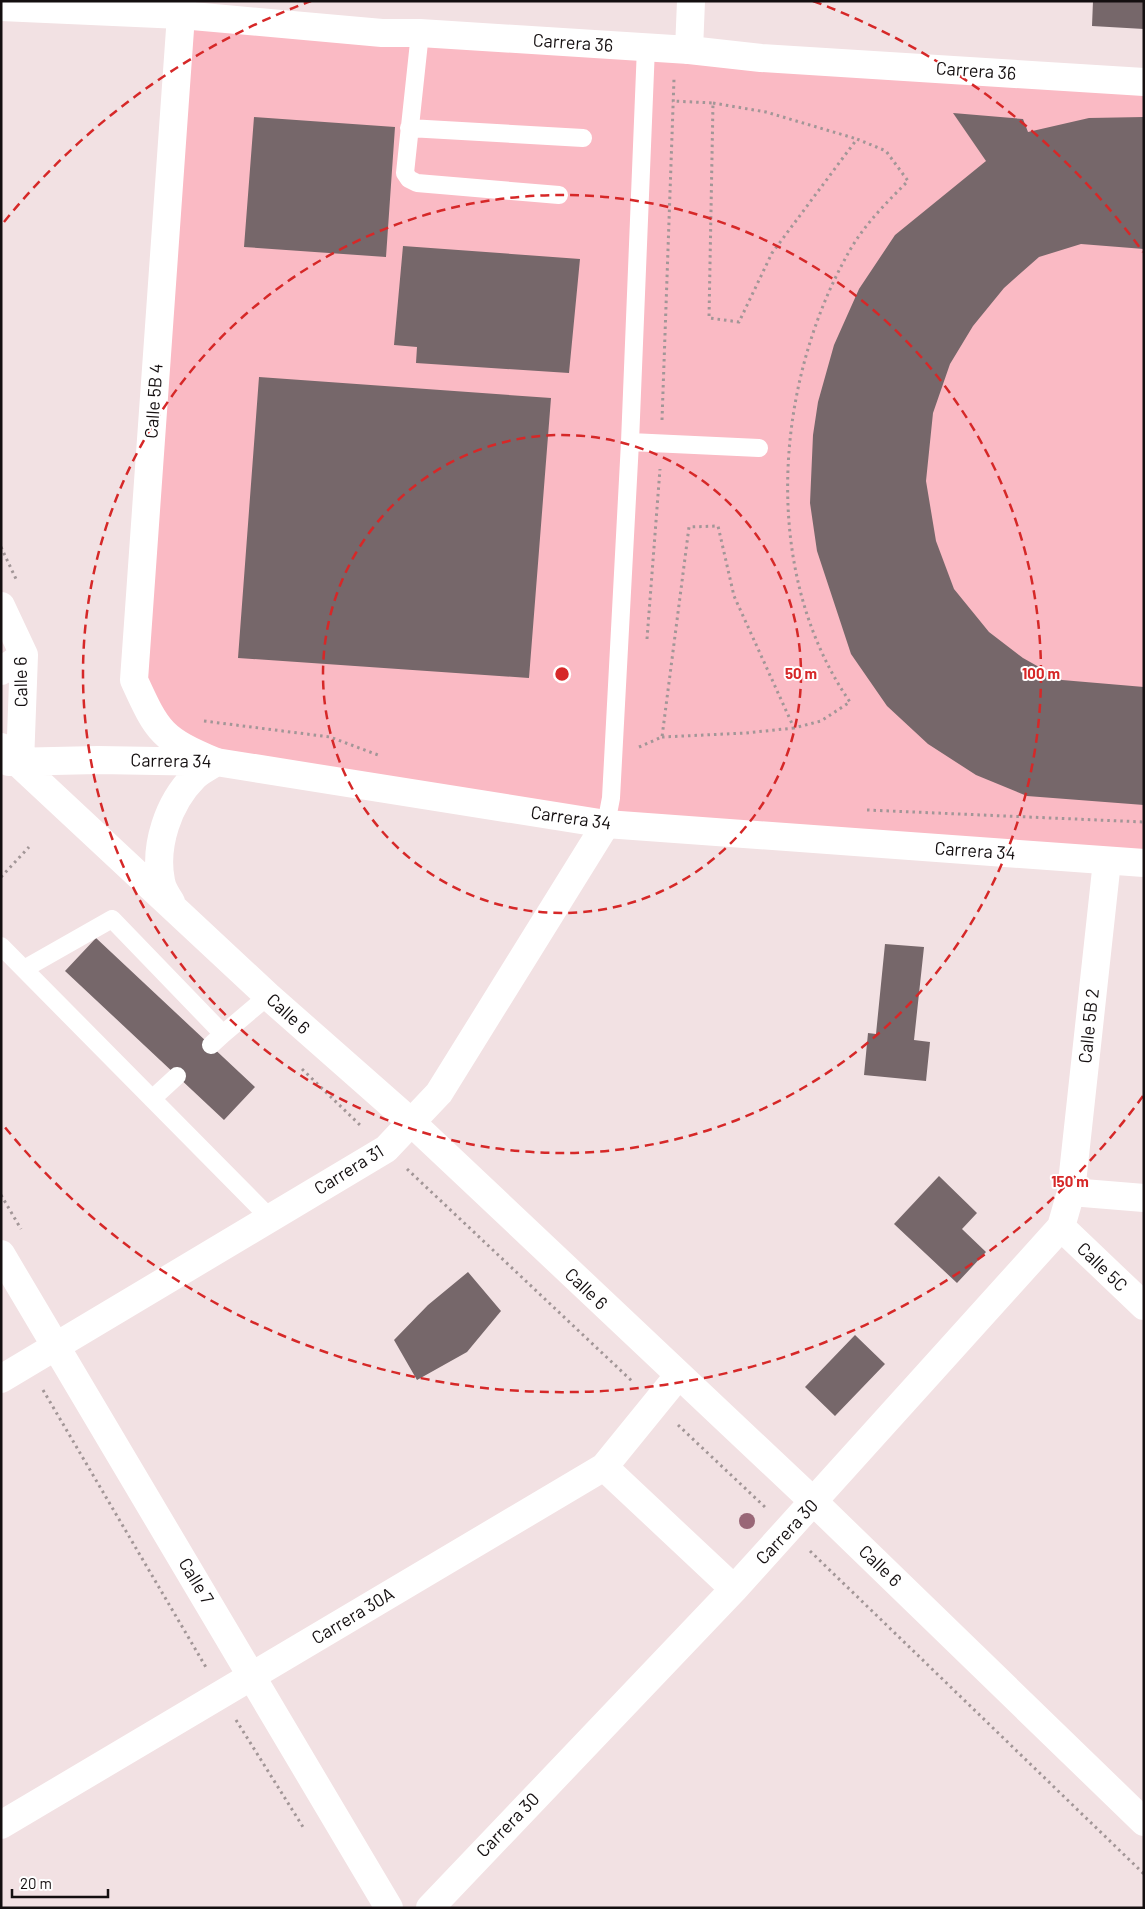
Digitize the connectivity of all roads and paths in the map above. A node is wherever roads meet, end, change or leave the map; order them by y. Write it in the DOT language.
graph roads {
  1 [pos="691,1"];
  2 [pos="1,7"];
  3 [pos="182,8"];
  4 [pos="420,33"];
  5 [pos="646,47"];
  6 [pos="689,50"];
  7 [pos="1144,82"];
  8 [pos="672,101"];
  9 [pos="713,103"];
  10 [pos="409,128"];
  11 [pos="582,138"];
  12 [pos="857,139"];
  13 [pos="559,195"];
  14 [pos="630,442"];
  15 [pos="759,448"];
  16 [pos="1,606"];
  17 [pos="24,656"];
  18 [pos="1,671"];
  19 [pos="794,728"];
  20 [pos="662,737"];
  21 [pos="640,747"];
  22 [pos="8,757"];
  23 [pos="216,762"];
  24 [pos="866,810"];
  25 [pos="1144,822"];
  26 [pos="606,824"];
  27 [pos="29,847"];
  28 [pos="1107,861"];
  29 [pos="1144,864"];
  30 [pos="1,877"];
  31 [pos="172,906"];
  32 [pos="1,946"];
  33 [pos="24,969"];
  34 [pos="268,996"];
  35 [pos="301,1069"];
  36 [pos="178,1076"];
  37 [pos="152,1099"];
  38 [pos="411,1122"];
  39 [pos="386,1149"];
  40 [pos="1071,1192"];
  41 [pos="1144,1198"];
  42 [pos="271,1219"];
  43 [pos="1061,1227"];
  44 [pos="1,1254"];
  45 [pos="1144,1306"];
  46 [pos="55,1347"];
  47 [pos="27,1364"];
  48 [pos="678,1376"];
  49 [pos="1,1379"];
  50 [pos="656,1403"];
  51 [pos="604,1467"];
  52 [pos="815,1503"];
  53 [pos="789,1530"];
  54 [pos="734,1589"];
  55 [pos="251,1677"];
  56 [pos="221,1695"];
  57 [pos="1144,1822"];
  58 [pos="1,1826"];
  59 [pos="307,1834"];
  60 [pos="1144,1874"];
  61 [pos="389,1908"];
  62 [pos="430,1908"];
  1 -- 6 [label="street"];
  2 -- 3 [label="street, Carrera 36"];
  3 -- 4 [label="street, Carrera 36"];
  3 -- 23 [label="street, Calle 5B 4"];
  4 -- 5 [label="street, Carrera 36"];
  4 -- 10 [label="lane"];
  5 -- 6 [label="street, Carrera 36"];
  5 -- 14 [label="lane"];
  6 -- 7 [label="street, Carrera 36"];
  8 -- 9 [label="path"];
  9 -- 12 [label="path"];
  9 -- 12 [label="path"];
  10 -- 11 [label="lane"];
  10 -- 13 [label="lane"];
  12 -- 19 [label="path"];
  14 -- 15 [label="lane"];
  14 -- 26 [label="lane"];
  16 -- 17 [label="street, Calle 6"];
  17 -- 18 [label="street"];
  17 -- 22 [label="street, Calle 6"];
  19 -- 20 [label="path"];
  19 -- 20 [label="path"];
  20 -- 21 [label="path"];
  22 -- 23 [label="street, Carrera 34"];
  22 -- 31 [label="street, Calle 6"];
  23 -- 26 [label="street, Carrera 34"];
  23 -- 31 [label="street"];
  24 -- 25 [label="path"];
  26 -- 28 [label="street, Carrera 34"];
  26 -- 38 [label="street, Carrera 31"];
  27 -- 30 [label="path"];
  28 -- 29 [label="street, Carrera 34"];
  28 -- 40 [label="street, Calle 5B 2"];
  31 -- 34 [label="street, Calle 6"];
  32 -- 33 [label="lane"];
  33 -- 34 [label="lane"];
  33 -- 37 [label="lane"];
  34 -- 38 [label="street, Calle 6"];
  35 -- 39 [label="path"];
  36 -- 37 [label="lane"];
  37 -- 42 [label="lane"];
  38 -- 39 [label="street, Carrera 31"];
  38 -- 48 [label="street, Calle 6"];
  39 -- 42 [label="street, Carrera 31"];
  39 -- 50 [label="path"];
  40 -- 41 [label="street"];
  40 -- 43 [label="street, Carrera 30"];
  42 -- 46 [label="street, Carrera 31"];
  43 -- 45 [label="street, Calle 5C"];
  43 -- 52 [label="street, Carrera 30"];
  44 -- 46 [label="street, Calle 7"];
  46 -- 47 [label="street, Carrera 31"];
  46 -- 55 [label="street, Calle 7"];
  47 -- 49 [label="street, Carrera 31"];
  47 -- 56 [label="path"];
  48 -- 50 [label="street, Carrera 30A"];
  48 -- 52 [label="street, Calle 6"];
  50 -- 51 [label="street, Carrera 30A"];
  50 -- 53 [label="path"];
  51 -- 54 [label="street"];
  51 -- 55 [label="street, Carrera 30A"];
  52 -- 53 [label="street, Carrera 30"];
  52 -- 57 [label="street, Calle 6"];
  53 -- 54 [label="street, Carrera 30"];
  53 -- 60 [label="path"];
  54 -- 62 [label="street, Carrera 30"];
  55 -- 56 [label="street, Carrera 30A"];
  55 -- 61 [label="street, Calle 7"];
  56 -- 58 [label="street, Carrera 30A"];
  56 -- 59 [label="path"];
}
